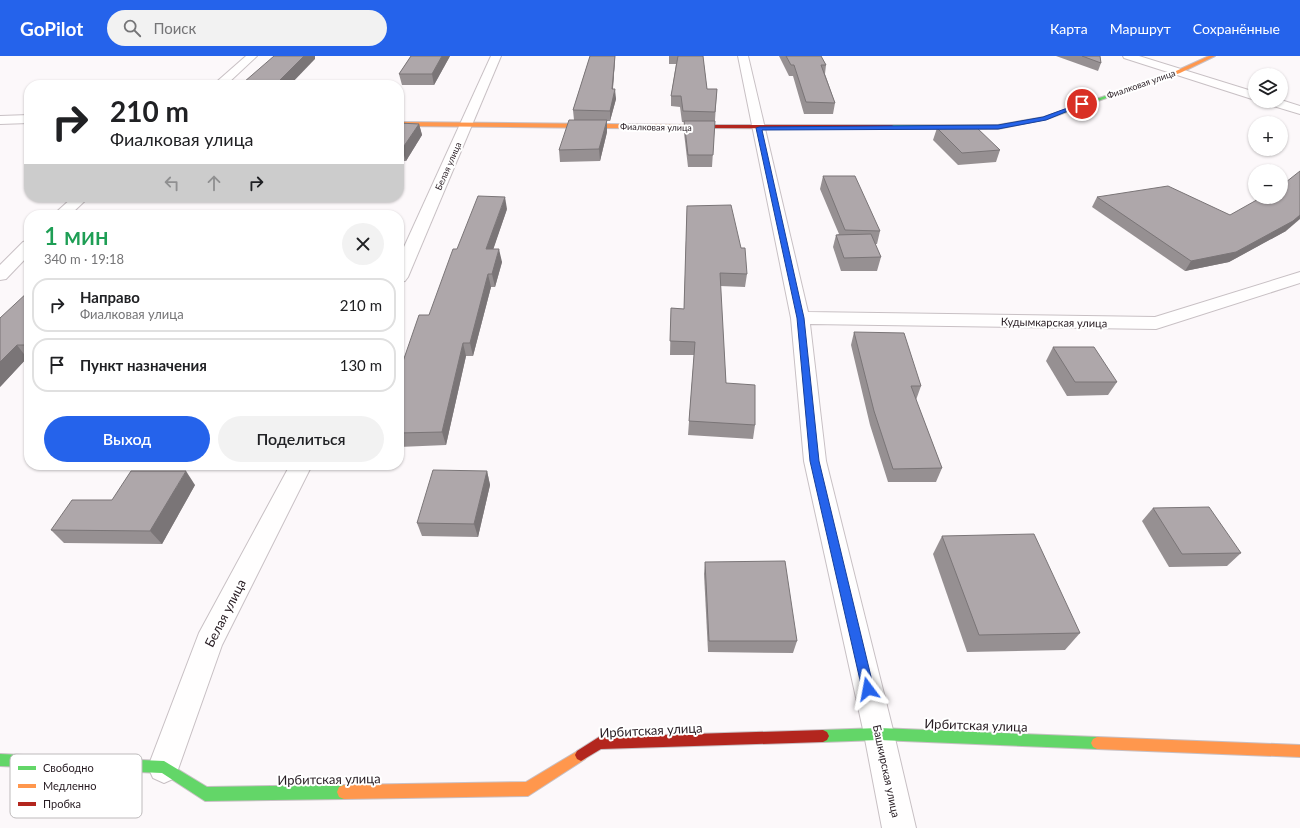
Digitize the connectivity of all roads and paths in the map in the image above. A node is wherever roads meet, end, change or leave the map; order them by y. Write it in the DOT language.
graph roads {
  1 [pos="252,56"];
  2 [pos="496,56"];
  3 [pos="743,56"];
  4 [pos="1128,56"];
  5 [pos="1213,56"];
  6 [pos="1178,72"];
  7 [pos="225,80"];
  8 [pos="1248,94"];
  9 [pos="1288,106"];
  10 [pos="1300,110"];
  11 [pos="24,119"];
  12 [pos="0,120"];
  13 [pos="404,124"];
  14 [pos="467,124"];
  15 [pos="759,128"];
  16 [pos="76,202"];
  17 [pos="66,210"];
  18 [pos="24,250"];
  19 [pos="404,266"];
  20 [pos="0,275"];
  21 [pos="1300,277"];
  22 [pos="800,318"];
  23 [pos="299,470"];
  24 [pos="879,734"];
  25 [pos="1300,751"];
  26 [pos="0,760"];
  27 [pos="10,760"];
  28 [pos="142,766"];
  29 [pos="164,767"];
  30 [pos="899,828"];
  1 -- 7 [label="street"];
  2 -- 14 [label="street, Белая улица"];
  3 -- 15 [label="street, Башкирская улица"];
  4 -- 6 [label="street"];
  5 -- 6 [label="street, Фиалковая улица"];
  6 -- 8 [label="street"];
  6 -- 15 [label="street, Фиалковая улица"];
  9 -- 10 [label="street"];
  11 -- 12 [label="street"];
  13 -- 14 [label="street, Фиалковая улица"];
  14 -- 15 [label="street, Фиалковая улица"];
  14 -- 19 [label="street, Белая улица"];
  15 -- 22 [label="street, Башкирская улица"];
  16 -- 17 [label="street"];
  18 -- 20 [label="street"];
  21 -- 22 [label="street, Кудымкарская улица"];
  22 -- 24 [label="street, Башкирская улица"];
  23 -- 29 [label="street, Белая улица"];
  24 -- 25 [label="street, Ирбитская улица"];
  24 -- 29 [label="street, Ирбитская улица"];
  24 -- 30 [label="street, Башкирская улица"];
  26 -- 27 [label="street"];
  28 -- 29 [label="street"];
}
